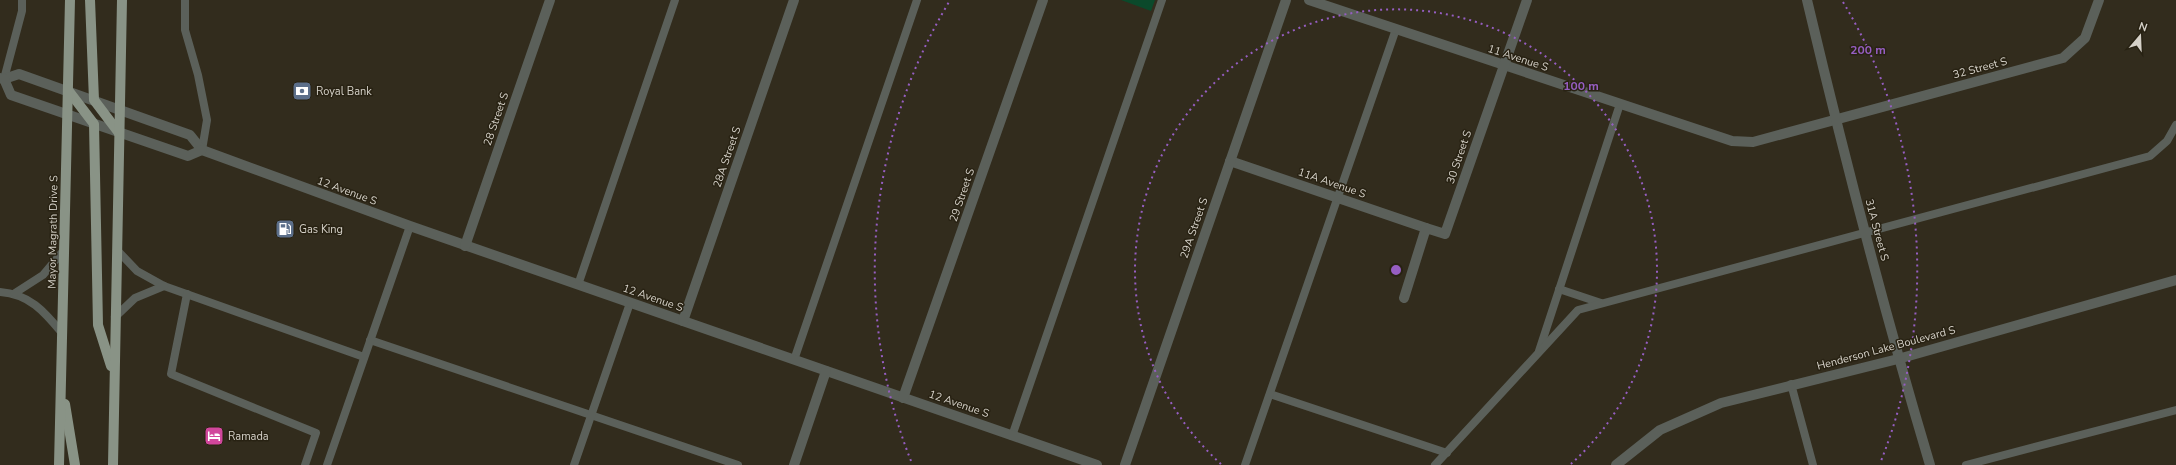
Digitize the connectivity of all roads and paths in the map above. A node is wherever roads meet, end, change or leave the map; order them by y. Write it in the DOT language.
graph roads {
  1 [pos="22,0"];
  2 [pos="70,0"];
  3 [pos="90,0"];
  4 [pos="122,0"];
  5 [pos="185,0"];
  6 [pos="550,0"];
  7 [pos="675,0"];
  8 [pos="794,0"];
  9 [pos="917,0"];
  10 [pos="1043,0"];
  11 [pos="1162,0"];
  12 [pos="1286,0"];
  13 [pos="1309,0"];
  14 [pos="1527,0"];
  15 [pos="1807,0"];
  16 [pos="2099,0"];
  17 [pos="1396,29"];
  18 [pos="1504,66"];
  19 [pos="2,79"];
  20 [pos="68,90"];
  21 [pos="94,100"];
  22 [pos="1620,104"];
  23 [pos="120,109"];
  24 [pos="68,114"];
  25 [pos="1835,119"];
  26 [pos="94,124"];
  27 [pos="2176,126"];
  28 [pos="120,133"];
  29 [pos="202,150"];
  30 [pos="1230,161"];
  31 [pos="1336,198"];
  32 [pos="410,226"];
  33 [pos="1426,228"];
  34 [pos="1865,233"];
  35 [pos="465,246"];
  36 [pos="64,250"];
  37 [pos="117,250"];
  38 [pos="2176,280"];
  39 [pos="578,284"];
  40 [pos="164,286"];
  41 [pos="1559,289"];
  42 [pos="0,292"];
  43 [pos="15,293"];
  44 [pos="187,294"];
  45 [pos="1404,298"];
  46 [pos="630,303"];
  47 [pos="1602,304"];
  48 [pos="115,317"];
  49 [pos="683,321"];
  50 [pos="62,333"];
  51 [pos="370,340"];
  52 [pos="1538,353"];
  53 [pos="364,357"];
  54 [pos="1898,359"];
  55 [pos="794,360"];
  56 [pos="826,371"];
  57 [pos="114,374"];
  58 [pos="61,376"];
  59 [pos="1790,384"];
  60 [pos="1270,394"];
  61 [pos="903,398"];
  62 [pos="2176,410"];
  63 [pos="591,415"];
  64 [pos="1012,436"];
  65 [pos="1447,453"];
  66 [pos="59,465"];
  67 [pos="75,465"];
  68 [pos="113,465"];
  69 [pos="305,465"];
  70 [pos="327,465"];
  71 [pos="574,465"];
  72 [pos="738,465"];
  73 [pos="794,465"];
  74 [pos="1097,465"];
  75 [pos="1125,465"];
  76 [pos="1245,465"];
  77 [pos="1435,465"];
  78 [pos="1616,465"];
  79 [pos="1813,465"];
  80 [pos="1930,465"];
  81 [pos="1966,465"];
  1 -- 19 [label="lane"];
  2 -- 20 [label="main road, Mayor Magrath Drive S"];
  3 -- 21 [label="main road"];
  4 -- 23 [label="main road"];
  5 -- 29 [label="lane"];
  6 -- 35 [label="street, 28 Street S"];
  7 -- 39 [label="lane"];
  8 -- 49 [label="street, 28A Street S"];
  9 -- 55 [label="lane"];
  10 -- 61 [label="street, 29 Street S"];
  11 -- 64 [label="lane"];
  12 -- 30 [label="street, 29A Street S"];
  13 -- 17 [label="street, 11 Avenue S"];
  14 -- 18 [label="street, 30 Street S"];
  15 -- 25 [label="street, 31A Street S"];
  16 -- 25 [label="street, 32 Street S"];
  17 -- 18 [label="street, 11 Avenue S"];
  17 -- 31 [label="lane"];
  18 -- 22 [label="street, 11 Avenue S"];
  18 -- 33 [label="street, 30 Street S"];
  19 -- 20 [label="street"];
  19 -- 24 [label="street"];
  20 -- 21 [label="street"];
  20 -- 24 [label="main road, Mayor Magrath Drive S"];
  20 -- 26 [label="main road"];
  21 -- 23 [label="street"];
  21 -- 28 [label="main road"];
  22 -- 25 [label="street, 11 Avenue S"];
  22 -- 41 [label="lane"];
  23 -- 28 [label="main road"];
  23 -- 29 [label="street"];
  24 -- 26 [label="street"];
  24 -- 36 [label="main road, Mayor Magrath Drive S"];
  25 -- 34 [label="street, 31A Street S"];
  26 -- 28 [label="street"];
  26 -- 57 [label="main road"];
  27 -- 34 [label="lane"];
  28 -- 29 [label="street"];
  28 -- 37 [label="main road"];
  29 -- 32 [label="street, 12 Avenue S"];
  30 -- 31 [label="street, 11A Avenue S"];
  30 -- 75 [label="street, 29A Street S"];
  31 -- 33 [label="street, 11A Avenue S"];
  31 -- 60 [label="lane"];
  32 -- 35 [label="street, 12 Avenue S"];
  32 -- 51 [label="lane"];
  33 -- 45 [label="street"];
  34 -- 47 [label="lane"];
  34 -- 54 [label="street, 31A Street S"];
  35 -- 39 [label="street, 12 Avenue S"];
  36 -- 43 [label="lane"];
  36 -- 50 [label="main road, Mayor Magrath Drive S"];
  37 -- 40 [label="lane"];
  37 -- 48 [label="main road"];
  38 -- 54 [label="street, Henderson Lake Boulevard S"];
  39 -- 46 [label="street, 12 Avenue S"];
  40 -- 44 [label="lane"];
  40 -- 48 [label="lane"];
  41 -- 47 [label="lane"];
  41 -- 52 [label="lane"];
  42 -- 43 [label="lane"];
  43 -- 50 [label="lane"];
  44 -- 53 [label="lane"];
  44 -- 69 [label="lane"];
  46 -- 49 [label="street, 12 Avenue S"];
  46 -- 63 [label="lane"];
  47 -- 52 [label="lane"];
  48 -- 57 [label="main road"];
  49 -- 55 [label="street, 12 Avenue S"];
  50 -- 58 [label="main road, Mayor Magrath Drive S"];
  51 -- 53 [label="lane"];
  51 -- 63 [label="lane"];
  52 -- 65 [label="lane"];
  53 -- 70 [label="lane"];
  54 -- 59 [label="street, Henderson Lake Boulevard S"];
  54 -- 80 [label="street, 31A Street S"];
  55 -- 56 [label="street, 12 Avenue S"];
  56 -- 61 [label="street, 12 Avenue S"];
  56 -- 73 [label="street"];
  57 -- 68 [label="main road"];
  58 -- 66 [label="main road, Mayor Magrath Drive S"];
  58 -- 67 [label="main road"];
  59 -- 78 [label="street, Henderson Lake Boulevard S"];
  59 -- 79 [label="lane"];
  60 -- 65 [label="lane"];
  60 -- 76 [label="lane"];
  61 -- 64 [label="street, 12 Avenue S"];
  62 -- 81 [label="lane"];
  63 -- 71 [label="lane"];
  63 -- 72 [label="lane"];
  64 -- 74 [label="street, 12 Avenue S"];
  65 -- 77 [label="lane"];
}
